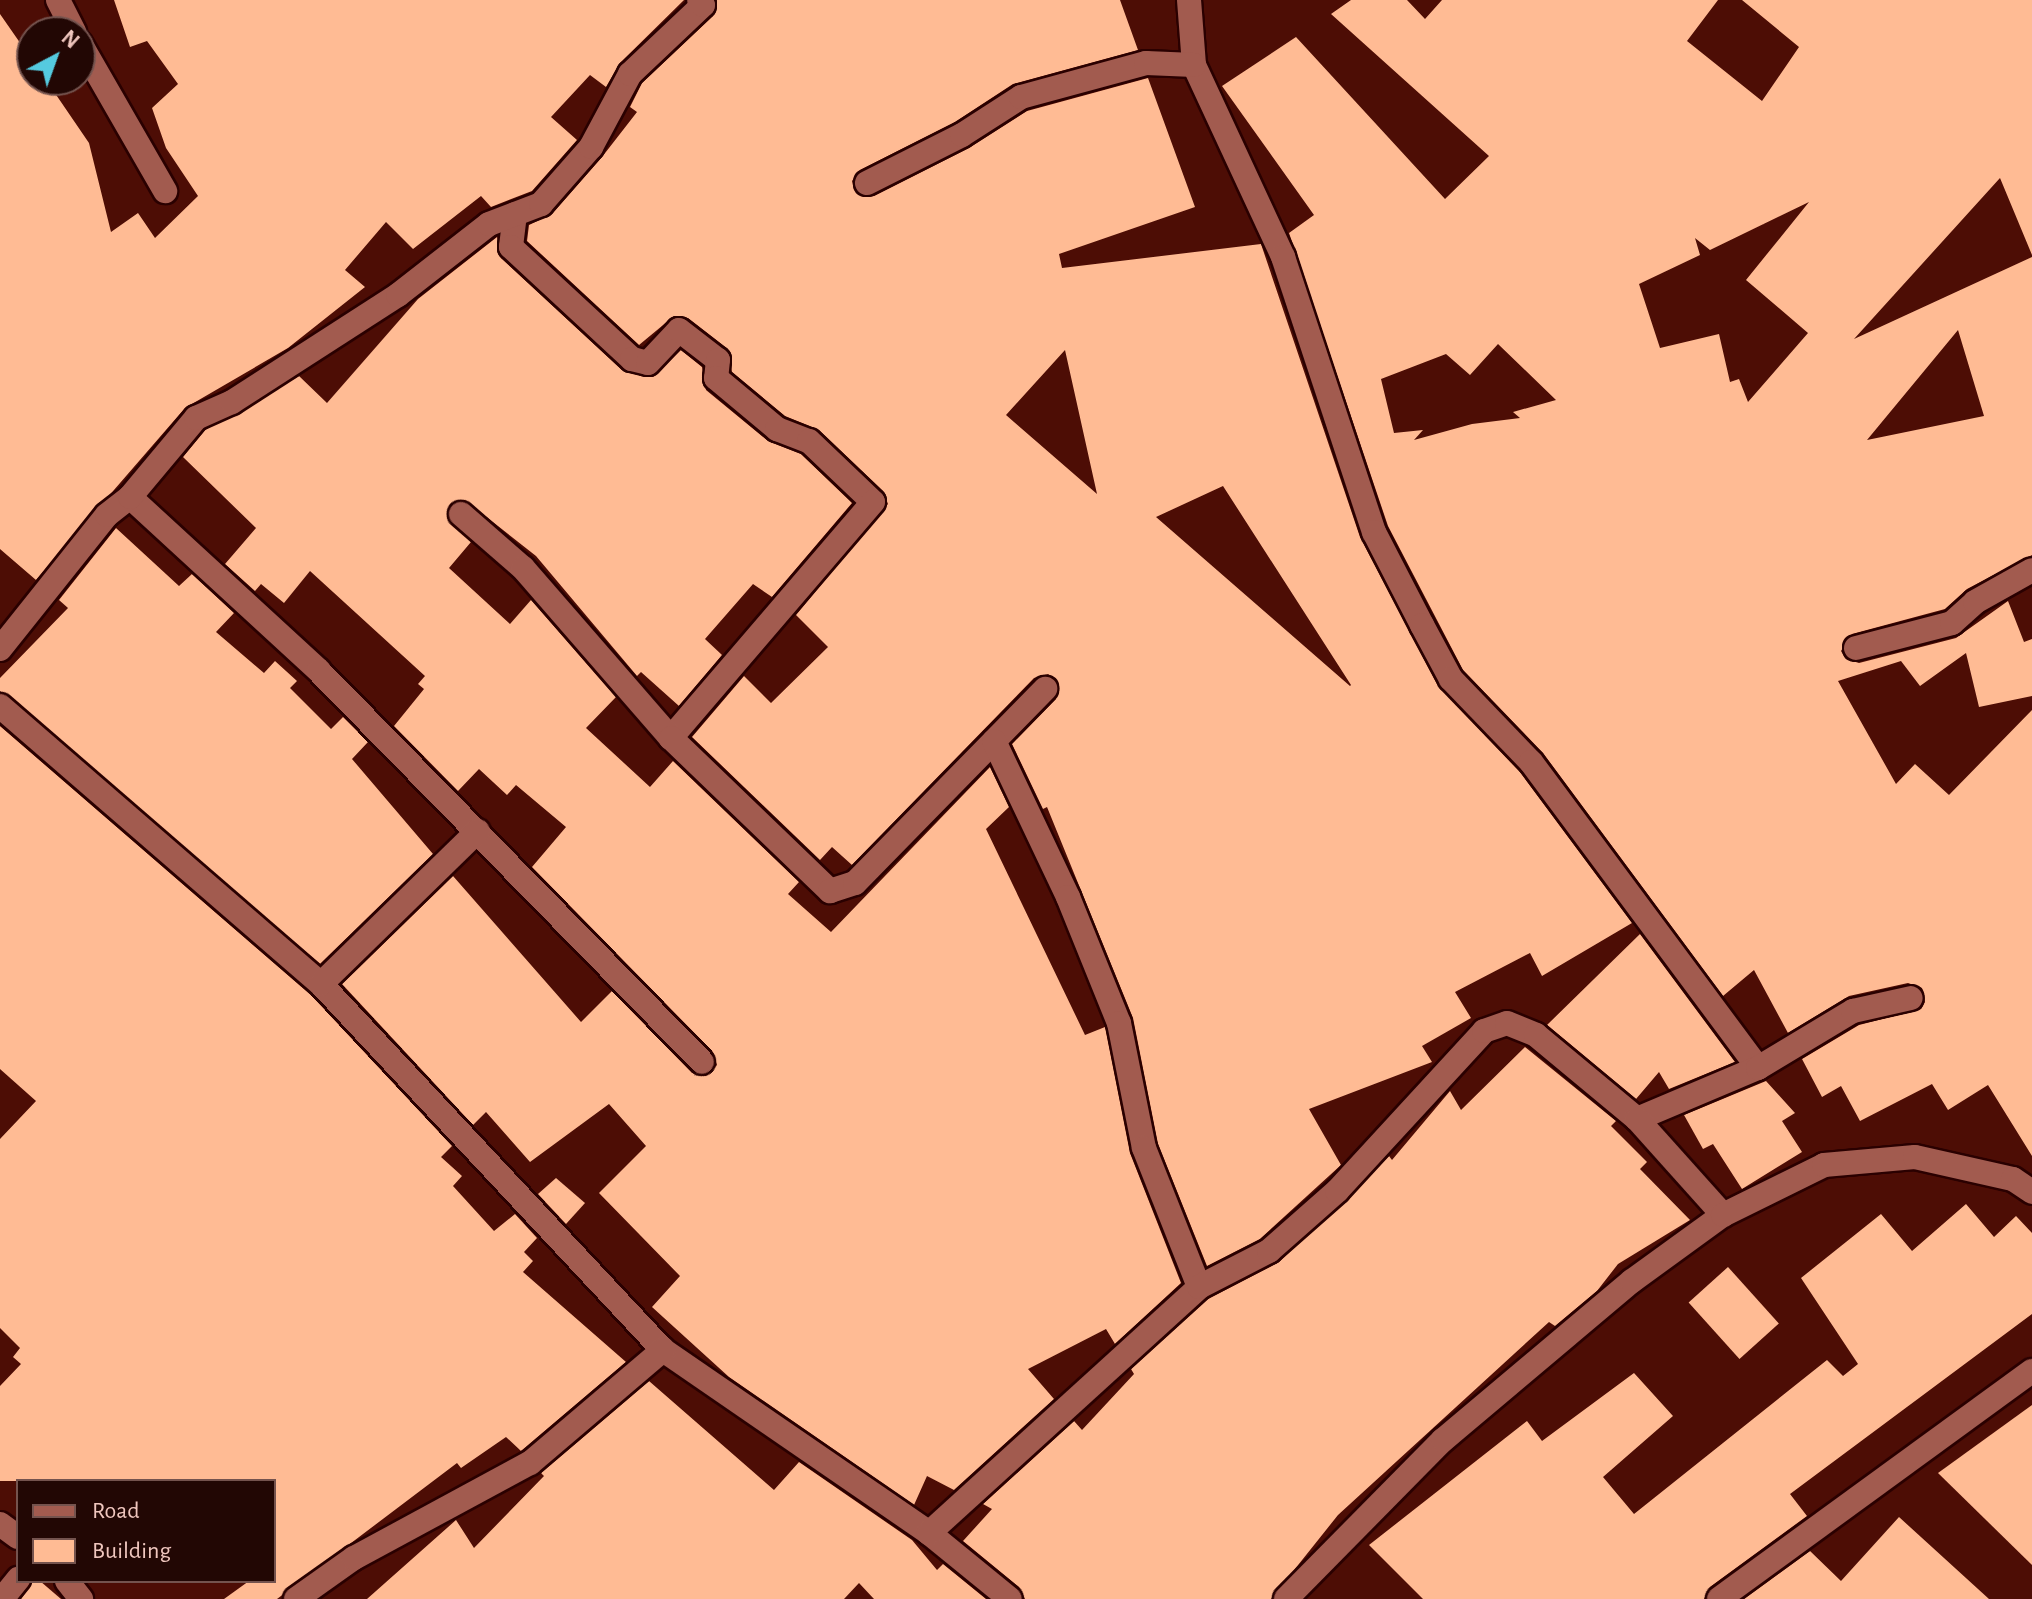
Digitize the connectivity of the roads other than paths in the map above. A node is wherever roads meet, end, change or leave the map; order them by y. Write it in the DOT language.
graph roads {
  1 [pos="699,0"];
  2 [pos="1189,0"];
  3 [pos="1194,65"];
  4 [pos="96,71"];
  5 [pos="867,183"];
  6 [pos="165,191"];
  7 [pos="515,214"];
  8 [pos="130,497"];
  9 [pos="461,514"];
  10 [pos="2032,570"];
  11 [pos="1856,648"];
  12 [pos="0,649"];
  13 [pos="1045,689"];
  14 [pos="0,706"];
  15 [pos="671,738"];
  16 [pos="994,741"];
  17 [pos="478,831"];
  18 [pos="321,984"];
  19 [pos="1911,998"];
  20 [pos="702,1062"];
  21 [pos="1758,1068"];
  22 [pos="1637,1119"];
  23 [pos="2032,1192"];
  24 [pos="1723,1215"];
  25 [pos="1199,1287"];
  26 [pos="663,1350"];
  27 [pos="2032,1371"];
  28 [pos="929,1533"];
  29 [pos="16,1582"];
  30 [pos="69,1583"];
  31 [pos="2,1599"];
  32 [pos="81,1599"];
  33 [pos="296,1599"];
  34 [pos="1010,1599"];
  35 [pos="1286,1599"];
  36 [pos="1719,1599"];
  1 -- 7 [label="street"];
  2 -- 3 [label="street"];
  3 -- 5 [label="street"];
  3 -- 21 [label="street"];
  4 -- 6 [label="street"];
  7 -- 8 [label="street"];
  7 -- 15 [label="street"];
  8 -- 12 [label="street"];
  8 -- 17 [label="street"];
  9 -- 15 [label="street"];
  10 -- 11 [label="street"];
  13 -- 16 [label="street"];
  14 -- 18 [label="street"];
  15 -- 16 [label="street"];
  16 -- 25 [label="street"];
  17 -- 18 [label="street"];
  17 -- 20 [label="street"];
  18 -- 26 [label="street"];
  19 -- 21 [label="street"];
  21 -- 22 [label="street"];
  22 -- 24 [label="street"];
  22 -- 25 [label="street"];
  23 -- 24 [label="street"];
  24 -- 35 [label="street"];
  25 -- 28 [label="street"];
  26 -- 28 [label="street"];
  26 -- 33 [label="street"];
  27 -- 36 [label="street"];
  28 -- 34 [label="street"];
  29 -- 31 [label="street"];
  30 -- 32 [label="street"];
}
